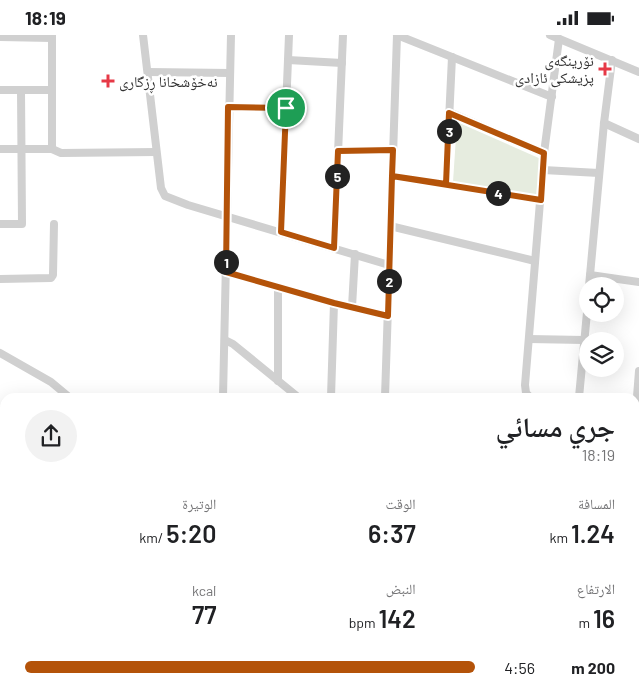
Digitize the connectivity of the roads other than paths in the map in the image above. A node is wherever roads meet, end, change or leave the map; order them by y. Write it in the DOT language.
graph roads {
  1 [pos="143,35"];
  2 [pos="230,35"];
  3 [pos="288,35"];
  4 [pos="343,35"];
  5 [pos="397,35"];
  6 [pos="550,35"];
  7 [pos="0,37"];
  8 [pos="52,37"];
  9 [pos="559,39"];
  10 [pos="452,57"];
  11 [pos="288,60"];
  12 [pos="612,60"];
  13 [pos="342,63"];
  14 [pos="148,72"];
  15 [pos="639,72"];
  16 [pos="230,73"];
  17 [pos="0,89"];
  18 [pos="21,89"];
  19 [pos="52,90"];
  20 [pos="552,97"];
  21 [pos="228,107"];
  22 [pos="286,108"];
  23 [pos="449,113"];
  24 [pos="604,123"];
  25 [pos="639,139"];
  26 [pos="0,149"];
  27 [pos="22,149"];
  28 [pos="52,149"];
  29 [pos="393,150"];
  30 [pos="338,151"];
  31 [pos="156,152"];
  32 [pos="544,153"];
  33 [pos="543,170"];
  34 [pos="599,173"];
  35 [pos="392,176"];
  36 [pos="446,184"];
  37 [pos="541,200"];
  38 [pos="228,216"];
  39 [pos="0,224"];
  40 [pos="54,224"];
  41 [pos="390,226"];
  42 [pos="281,232"];
  43 [pos="334,248"];
  44 [pos="355,254"];
  45 [pos="535,261"];
  46 [pos="389,265"];
  47 [pos="226,272"];
  48 [pos="590,275"];
  49 [pos="0,279"];
  50 [pos="639,282"];
  51 [pos="278,287"];
  52 [pos="334,303"];
  53 [pos="352,307"];
  54 [pos="388,316"];
  55 [pos="528,339"];
  56 [pos="225,340"];
  57 [pos="579,340"];
  58 [pos="0,353"];
  59 [pos="639,371"];
  60 [pos="581,377"];
  61 [pos="278,381"];
  62 [pos="64,393"];
  63 [pos="223,393"];
  64 [pos="293,393"];
  65 [pos="331,393"];
  66 [pos="385,393"];
  67 [pos="528,393"];
  68 [pos="579,393"];
  69 [pos="637,393"];
  1 -- 14 [label="street"];
  2 -- 16 [label="street"];
  3 -- 11 [label="street"];
  4 -- 13 [label="street"];
  5 -- 10 [label="street"];
  5 -- 29 [label="street"];
  6 -- 9 [label="street"];
  7 -- 8 [label="street"];
  8 -- 19 [label="street"];
  9 -- 12 [label="street"];
  9 -- 20 [label="street"];
  10 -- 20 [label="street"];
  10 -- 23 [label="street"];
  11 -- 13 [label="street"];
  11 -- 22 [label="street"];
  12 -- 15 [label="street"];
  12 -- 24 [label="street"];
  13 -- 30 [label="street"];
  14 -- 16 [label="street"];
  14 -- 31 [label="street"];
  16 -- 21 [label="street"];
  17 -- 18 [label="street"];
  18 -- 19 [label="street"];
  18 -- 27 [label="street"];
  19 -- 28 [label="street"];
  20 -- 32 [label="street"];
  21 -- 22 [label="street"];
  21 -- 38 [label="street"];
  22 -- 42 [label="street"];
  23 -- 32 [label="street"];
  23 -- 36 [label="street"];
  24 -- 25 [label="street"];
  24 -- 34 [label="street"];
  26 -- 27 [label="street"];
  27 -- 28 [label="street"];
  27 -- 39 [label="street"];
  28 -- 31 [label="street"];
  29 -- 30 [label="street"];
  29 -- 35 [label="street"];
  30 -- 43 [label="street"];
  31 -- 38 [label="street"];
  32 -- 33 [label="street"];
  33 -- 34 [label="street"];
  33 -- 37 [label="street"];
  34 -- 48 [label="street"];
  35 -- 36 [label="street"];
  35 -- 41 [label="street"];
  36 -- 37 [label="street"];
  37 -- 45 [label="street"];
  38 -- 42 [label="street"];
  38 -- 47 [label="street"];
  40 -- 49 [label="street"];
  41 -- 45 [label="street"];
  41 -- 46 [label="street"];
  42 -- 43 [label="street"];
  43 -- 44 [label="street"];
  44 -- 46 [label="street"];
  44 -- 53 [label="street"];
  45 -- 55 [label="street"];
  46 -- 54 [label="street"];
  47 -- 51 [label="street"];
  47 -- 56 [label="street"];
  48 -- 50 [label="street"];
  51 -- 52 [label="street"];
  51 -- 61 [label="street"];
  52 -- 53 [label="street"];
  52 -- 65 [label="street"];
  53 -- 54 [label="street"];
  54 -- 66 [label="street"];
  55 -- 57 [label="street"];
  55 -- 67 [label="street"];
  56 -- 61 [label="street"];
  56 -- 63 [label="street"];
  58 -- 62 [label="street"];
  59 -- 69 [label="street"];
  60 -- 68 [label="street"];
  61 -- 64 [label="street"];
}
